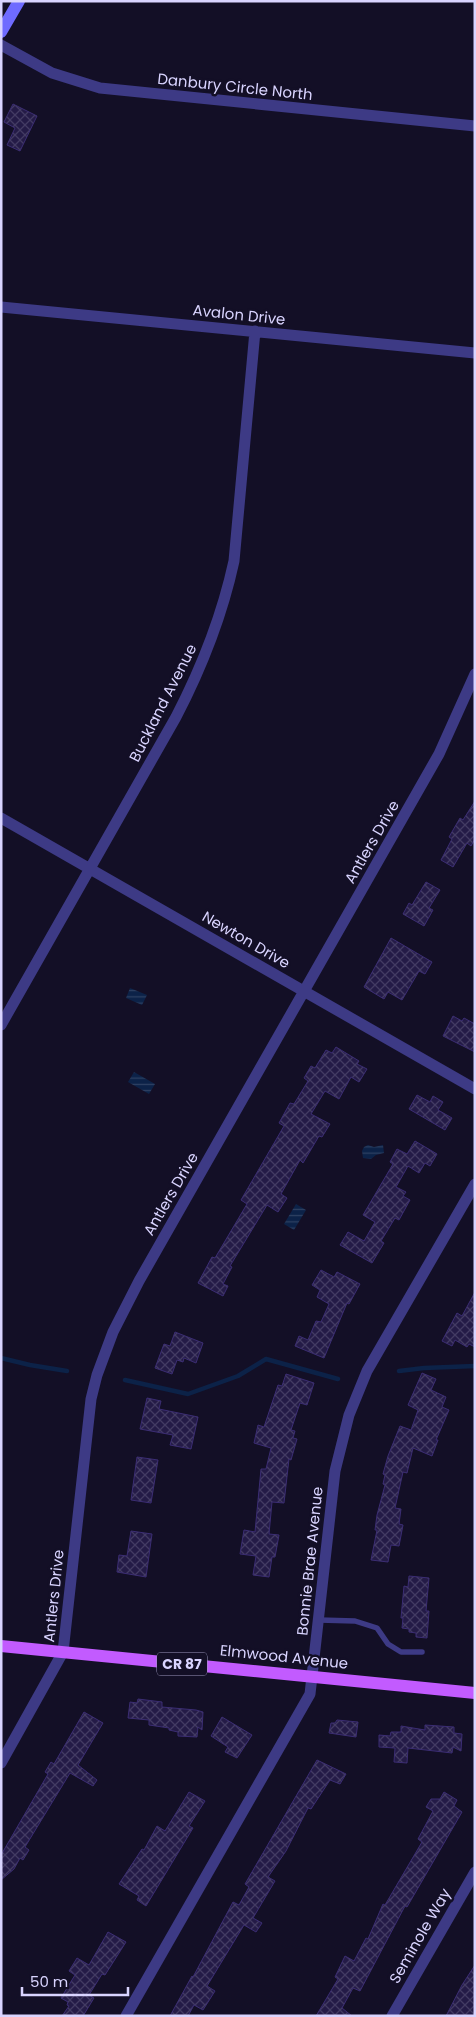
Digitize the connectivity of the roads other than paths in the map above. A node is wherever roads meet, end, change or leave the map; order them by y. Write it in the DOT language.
graph roads {
  1 [pos="19,1"];
  2 [pos="1,32"];
  3 [pos="1,45"];
  4 [pos="475,126"];
  5 [pos="1,307"];
  6 [pos="255,332"];
  7 [pos="475,353"];
  8 [pos="475,674"];
  9 [pos="1,818"];
  10 [pos="90,868"];
  11 [pos="304,991"];
  12 [pos="1,1025"];
  13 [pos="475,1089"];
  14 [pos="475,1184"];
  15 [pos="319,1620"];
  16 [pos="1,1646"];
  17 [pos="63,1652"];
  18 [pos="422,1652"];
  19 [pos="313,1677"];
  20 [pos="475,1693"];
  21 [pos="1,1763"];
  22 [pos="475,1872"];
  23 [pos="126,2016"];
  24 [pos="392,2016"];
  1 -- 2 [label="main road"];
  3 -- 4 [label="street, Danbury Circle North"];
  5 -- 6 [label="street, Avalon Drive"];
  6 -- 7 [label="street, Avalon Drive"];
  6 -- 10 [label="street, Buckland Avenue"];
  8 -- 11 [label="street, Antlers Drive"];
  9 -- 10 [label="street, Newton Drive"];
  10 -- 11 [label="street, Newton Drive"];
  10 -- 12 [label="street, Buckland Avenue"];
  11 -- 13 [label="street, Newton Drive"];
  11 -- 17 [label="street, Antlers Drive"];
  14 -- 15 [label="street, Bonnie Brae Avenue"];
  15 -- 18 [label="lane"];
  15 -- 19 [label="street, Bonnie Brae Avenue"];
  16 -- 17 [label="main road, Elmwood Avenue / CR 87"];
  17 -- 19 [label="main road, Elmwood Avenue / CR 87"];
  17 -- 21 [label="street, Antlers Drive"];
  19 -- 20 [label="main road, Elmwood Avenue / CR 87"];
  19 -- 23 [label="street, Bonnie Brae Avenue"];
  22 -- 24 [label="street, Seminole Way"];
}
